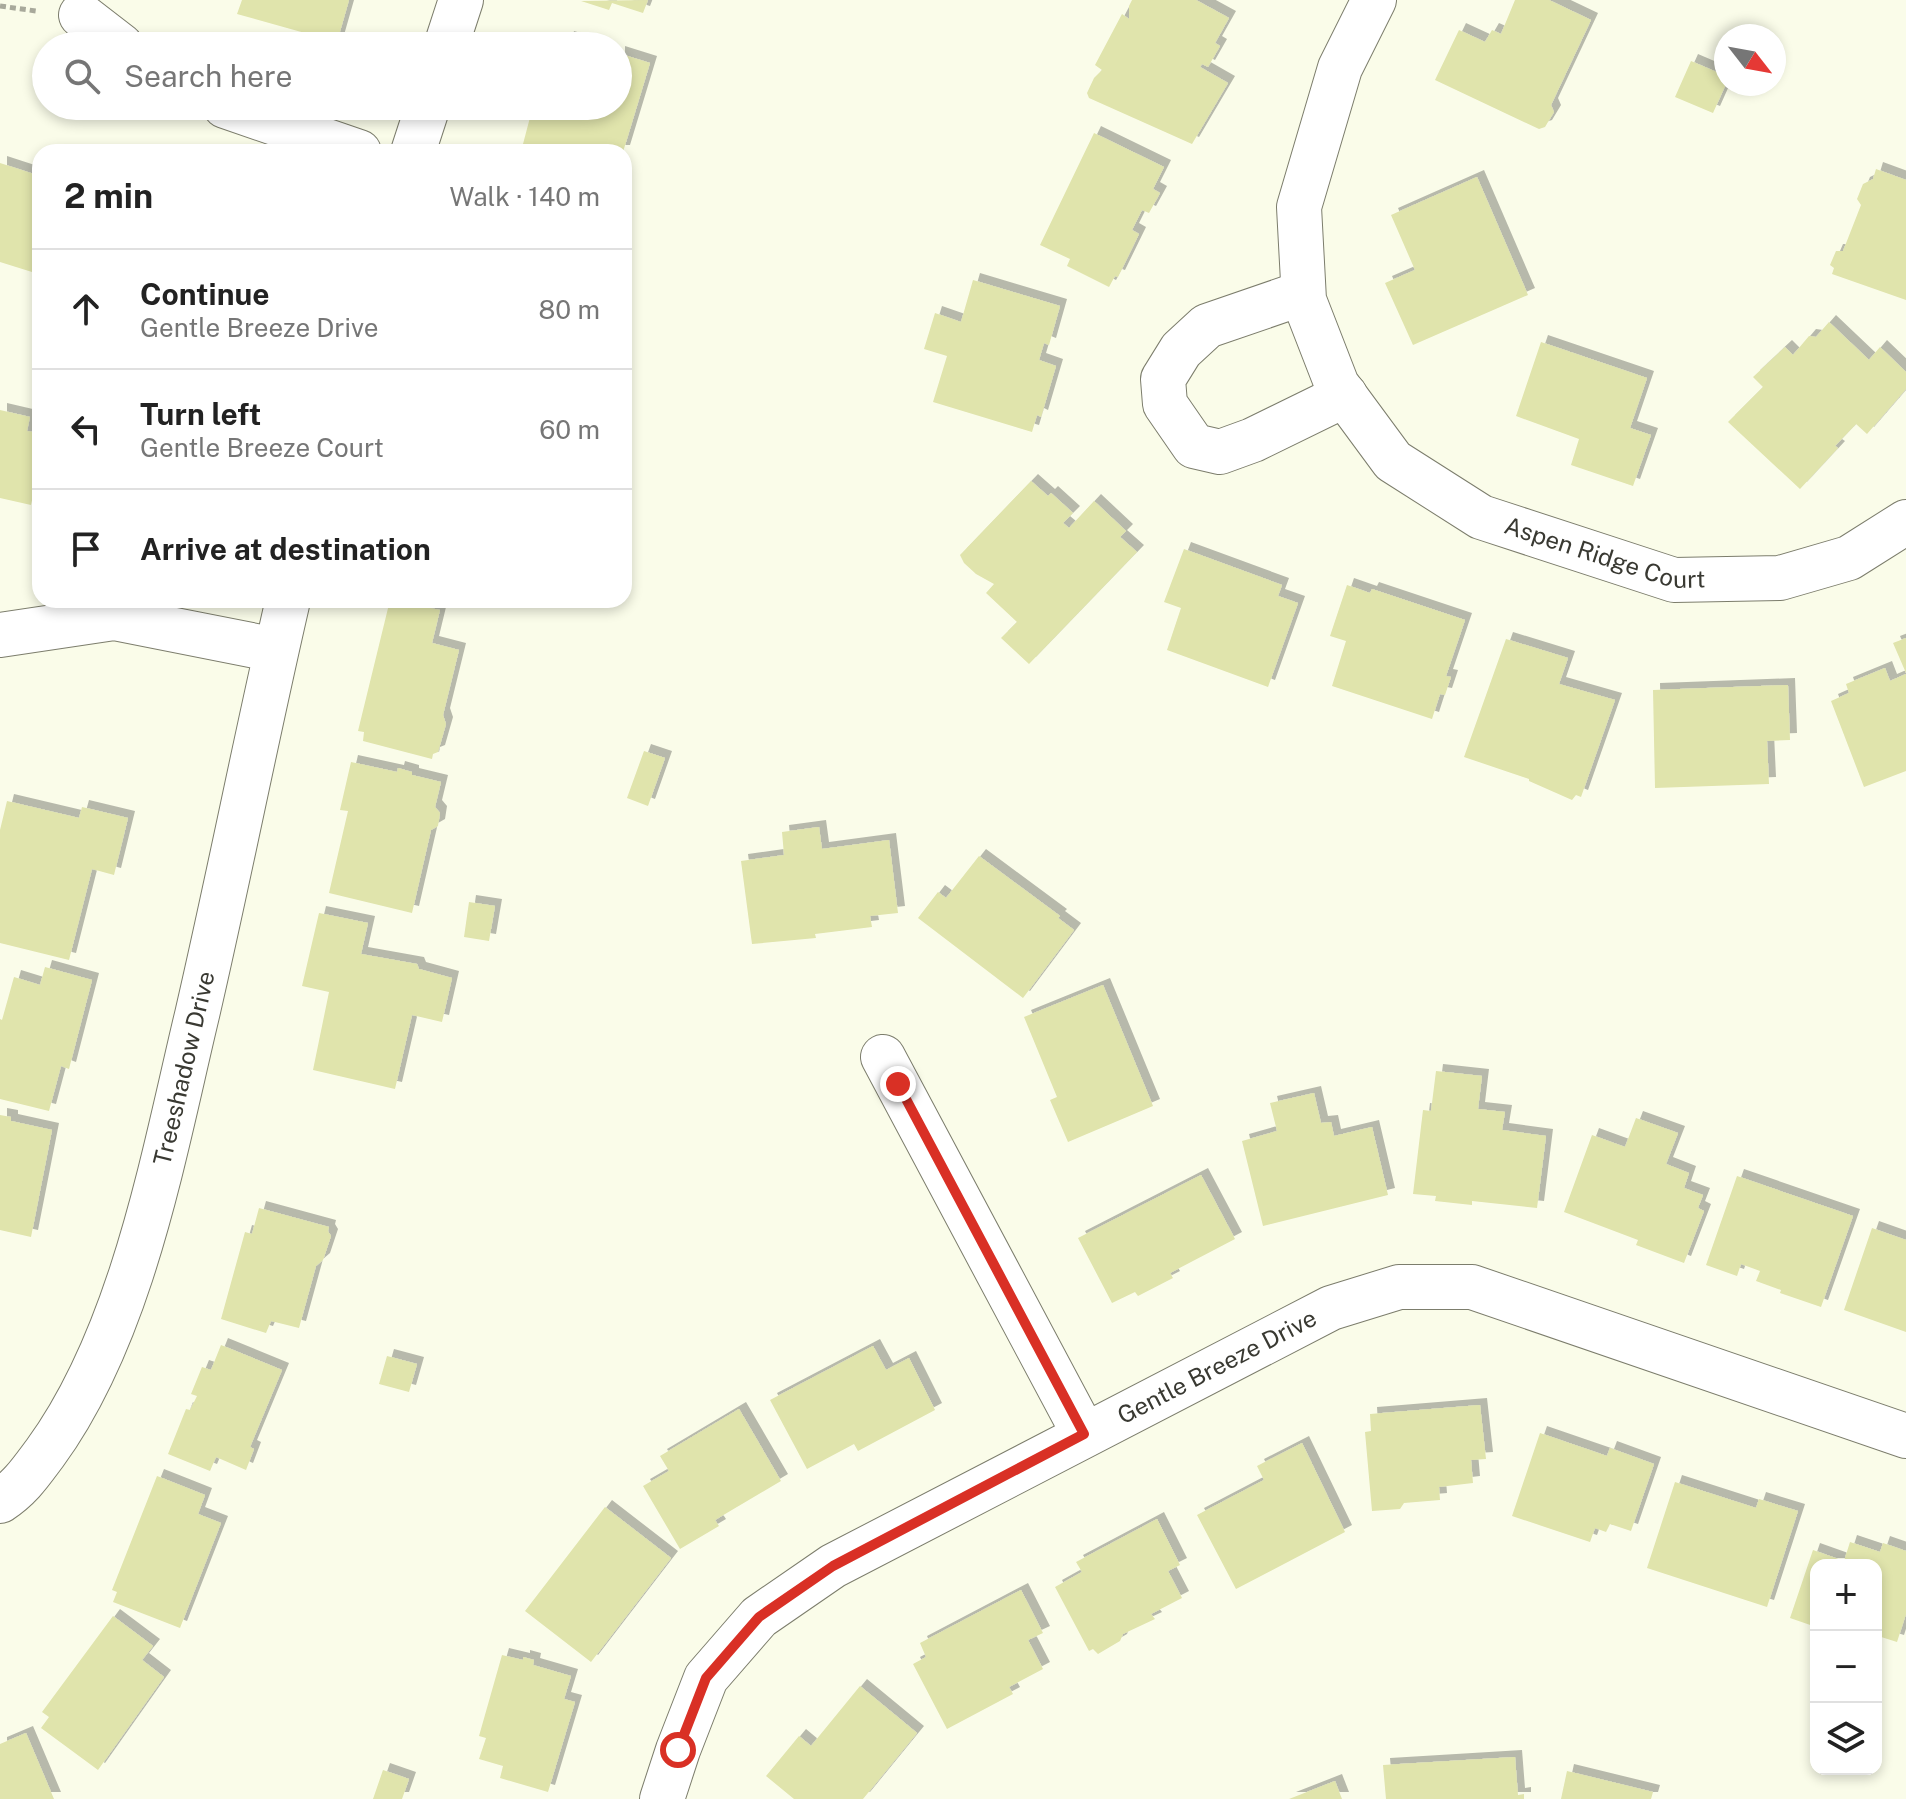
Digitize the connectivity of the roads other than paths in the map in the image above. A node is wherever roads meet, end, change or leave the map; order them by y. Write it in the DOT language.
graph roads {
  1 [pos="461,0"];
  2 [pos="1374,0"];
  3 [pos="81,15"];
  4 [pos="103,32"];
  5 [pos="451,32"];
  6 [pos="266,120"];
  7 [pos="423,120"];
  8 [pos="336,144"];
  9 [pos="416,144"];
  10 [pos="1303,293"];
  11 [pos="1345,395"];
  12 [pos="1906,522"];
  13 [pos="286,608"];
  14 [pos="0,635"];
  15 [pos="276,650"];
  16 [pos="883,1057"];
  17 [pos="1084,1434"];
  18 [pos="1906,1436"];
  19 [pos="0,1501"];
  20 [pos="662,1799"];
  1 -- 5 [label="street"];
  2 -- 10 [label="street, Aspen Ridge Court"];
  3 -- 4 [label="street"];
  6 -- 8 [label="street"];
  7 -- 9 [label="street"];
  10 -- 11 [label="street, Aspen Ridge Court"];
  10 -- 11 [label="street"];
  11 -- 12 [label="street, Aspen Ridge Court"];
  13 -- 15 [label="street, Treeshadow Drive"];
  14 -- 15 [label="street"];
  15 -- 19 [label="street, Treeshadow Drive"];
  16 -- 17 [label="street"];
  17 -- 18 [label="street, Gentle Breeze Drive"];
  17 -- 20 [label="street, Gentle Breeze Drive"];
}
